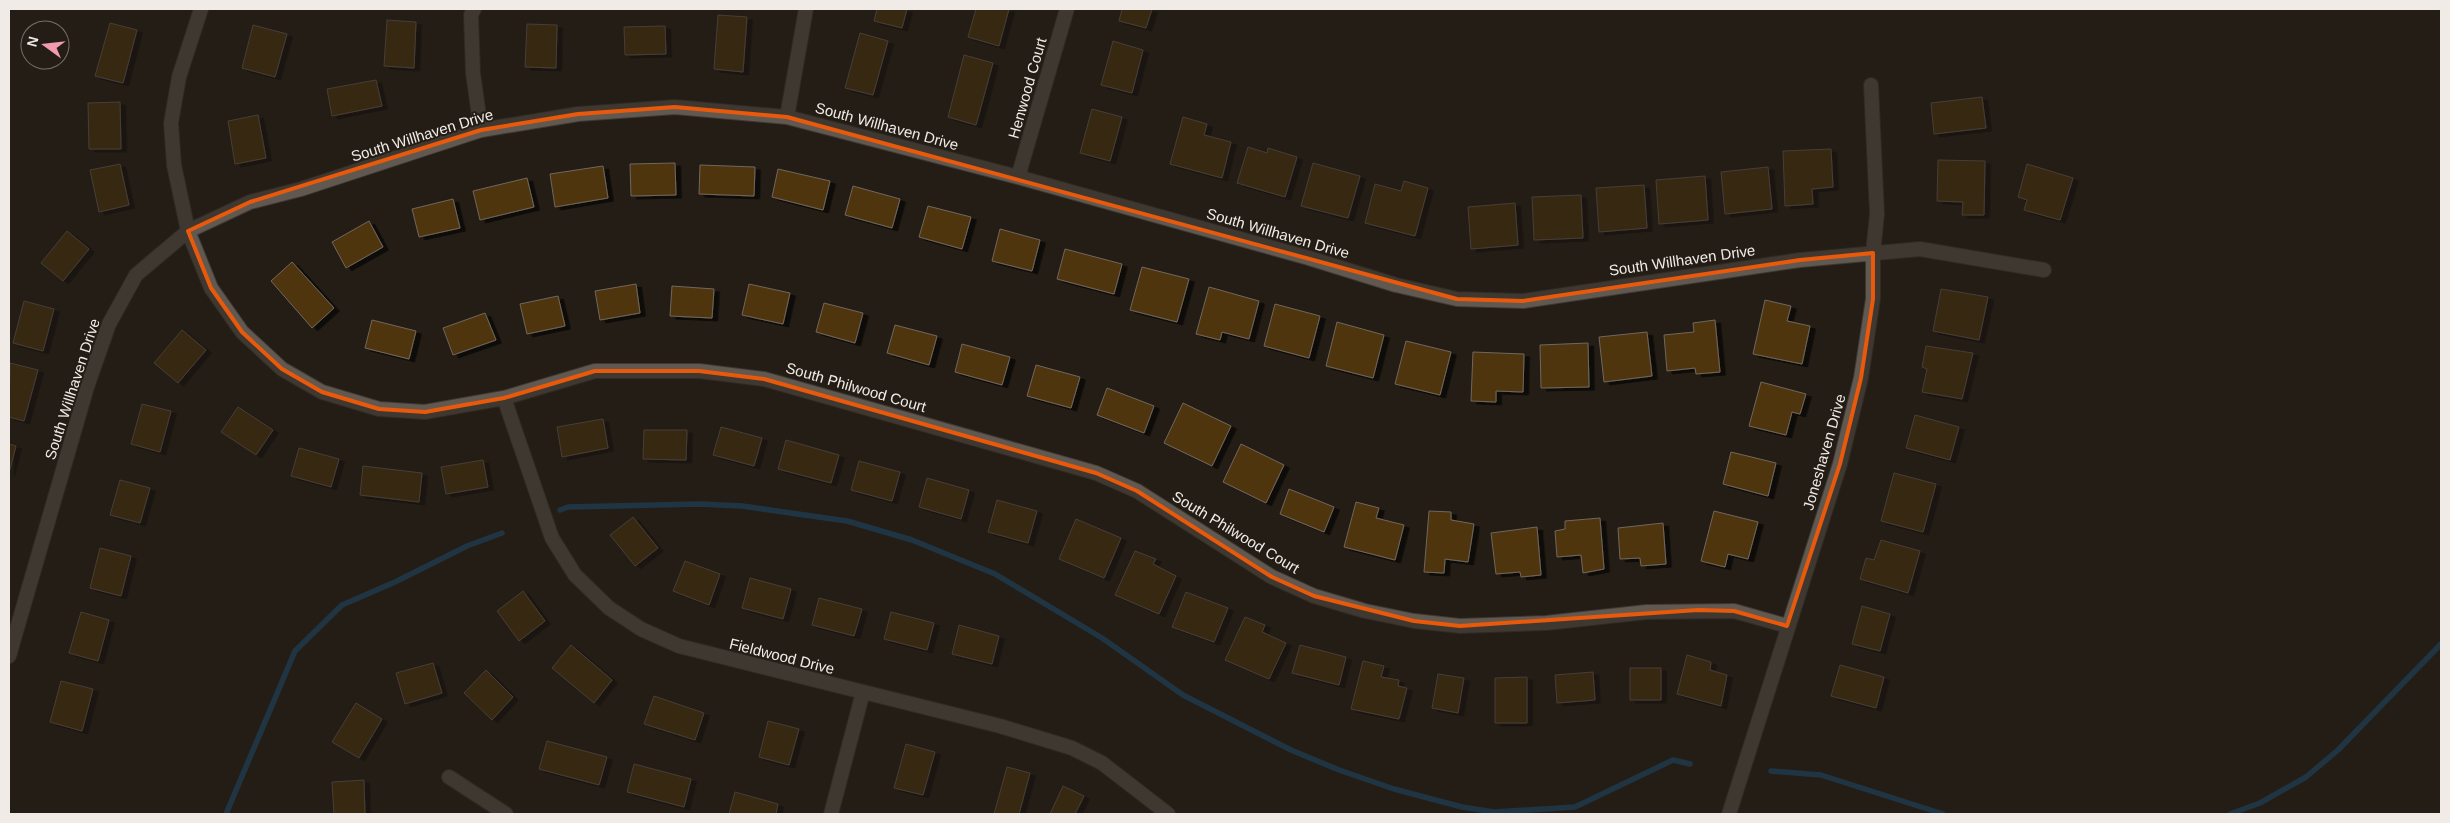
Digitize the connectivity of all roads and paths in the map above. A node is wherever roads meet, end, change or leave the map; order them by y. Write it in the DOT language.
graph roads {
  1 [pos="201,9"];
  2 [pos="474,9"];
  3 [pos="806,9"];
  4 [pos="1067,9"];
  5 [pos="1871,85"];
  6 [pos="787,117"];
  7 [pos="481,130"];
  8 [pos="1018,177"];
  9 [pos="188,231"];
  10 [pos="1873,253"];
  11 [pos="2044,270"];
  12 [pos="504,398"];
  13 [pos="1787,626"];
  14 [pos="9,656"];
  15 [pos="863,692"];
  16 [pos="449,777"];
  17 [pos="506,814"];
  18 [pos="831,814"];
  19 [pos="1168,814"];
  20 [pos="1729,814"];
  1 -- 9 [label="street, South Philwood Court"];
  2 -- 7 [label="street"];
  3 -- 6 [label="street"];
  4 -- 8 [label="street, Henwood Court"];
  5 -- 10 [label="street, Joneshaven Drive"];
  6 -- 7 [label="street, South Willhaven Drive"];
  6 -- 8 [label="street, South Willhaven Drive"];
  7 -- 9 [label="street, South Willhaven Drive"];
  8 -- 10 [label="street, South Willhaven Drive"];
  9 -- 12 [label="street, South Philwood Court"];
  9 -- 14 [label="street, South Willhaven Drive"];
  10 -- 11 [label="street, South Willhaven Drive"];
  10 -- 13 [label="street, Joneshaven Drive"];
  12 -- 13 [label="street, South Philwood Court"];
  12 -- 15 [label="street, Fieldwood Drive"];
  13 -- 20 [label="street, Joneshaven Drive"];
  15 -- 18 [label="street"];
  15 -- 19 [label="street, Fieldwood Drive"];
  16 -- 17 [label="street"];
}
